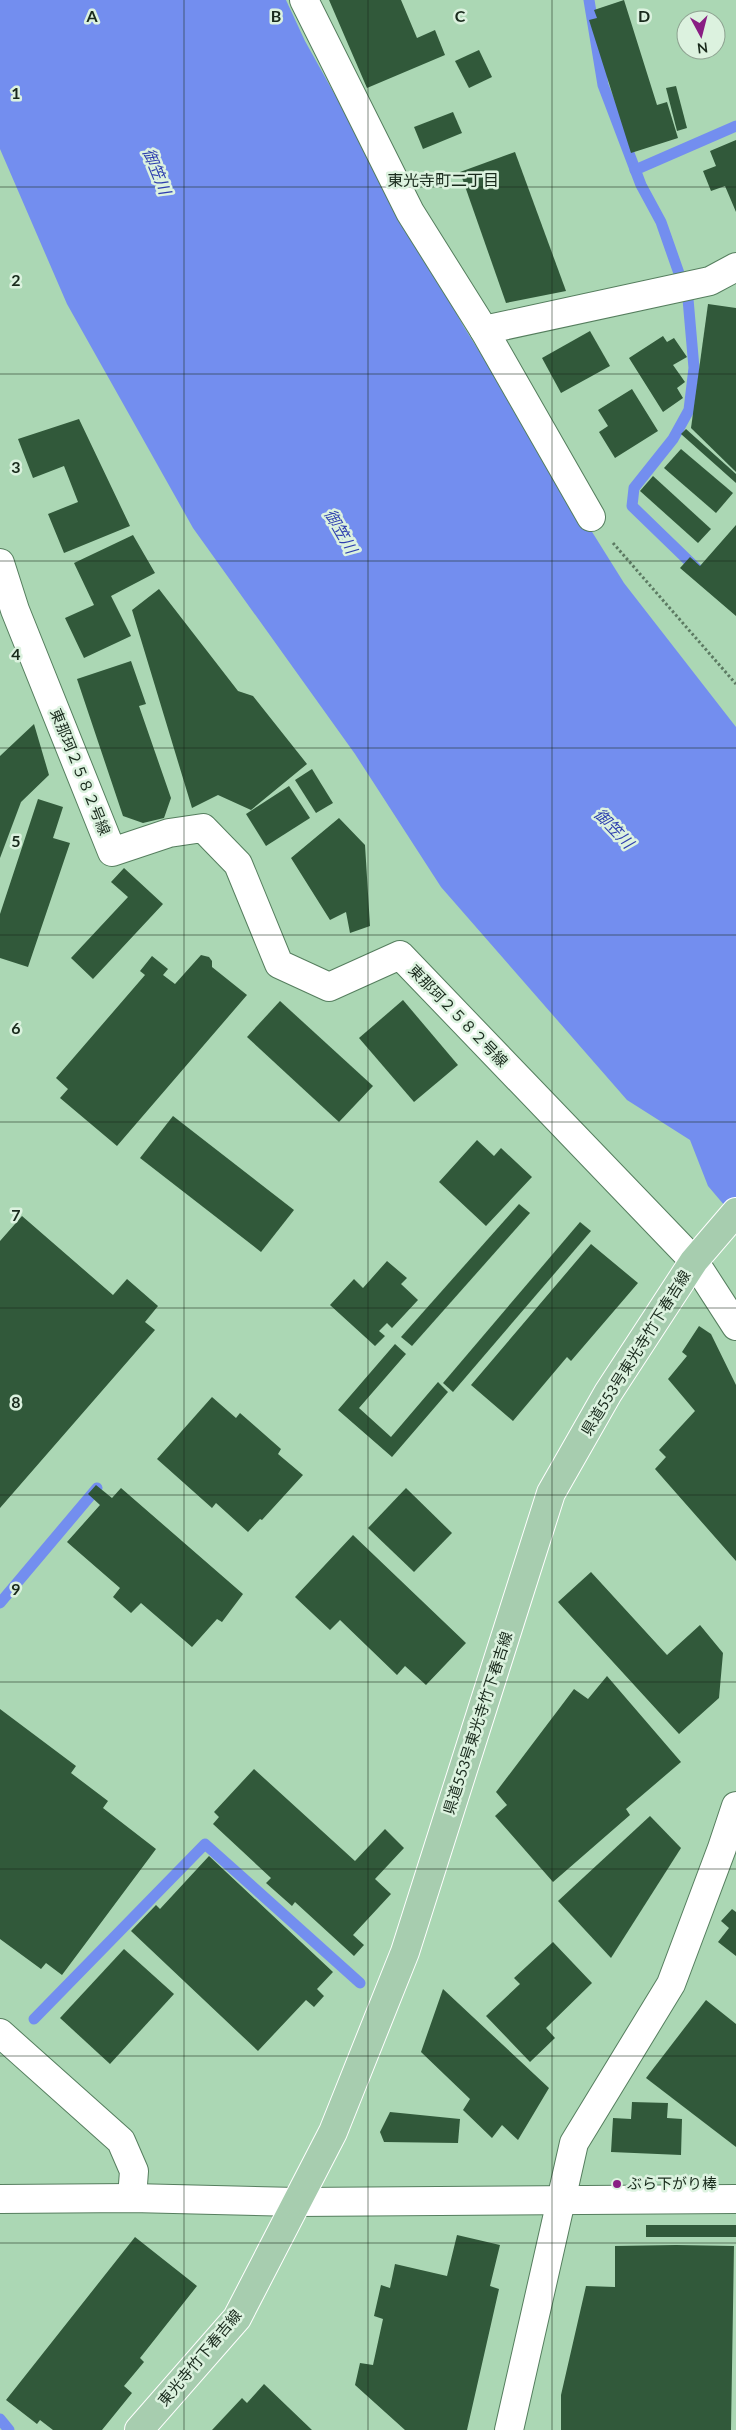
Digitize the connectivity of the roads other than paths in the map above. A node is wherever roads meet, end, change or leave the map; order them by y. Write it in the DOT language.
graph roads {
  1 [pos="304,0"];
  2 [pos="736,267"];
  3 [pos="484,330"];
  4 [pos="591,517"];
  5 [pos="0,563"];
  6 [pos="7,617"];
  7 [pos="736,1212"];
  8 [pos="694,1261"];
  9 [pos="736,1326"];
  10 [pos="736,1806"];
  11 [pos="0,2033"];
  12 [pos="132,2198"];
  13 [pos="0,2199"];
  14 [pos="561,2199"];
  15 [pos="736,2199"];
  16 [pos="297,2202"];
  17 [pos="139,2430"];
  18 [pos="509,2430"];
  1 -- 3 [label="street"];
  2 -- 3 [label="street"];
  3 -- 4 [label="street"];
  5 -- 6 [label="street"];
  6 -- 8 [label="street, 東那珂２５８２号線"];
  7 -- 8 [label="main road, 県道553号東光寺竹下春吉線"];
  8 -- 9 [label="street"];
  8 -- 16 [label="main road, 県道553号東光寺竹下春吉線"];
  10 -- 14 [label="street"];
  11 -- 12 [label="street"];
  12 -- 13 [label="street"];
  12 -- 16 [label="street"];
  14 -- 15 [label="street"];
  14 -- 16 [label="street"];
  14 -- 18 [label="street"];
  16 -- 17 [label="main road, 東光寺竹下春吉線"];
}
